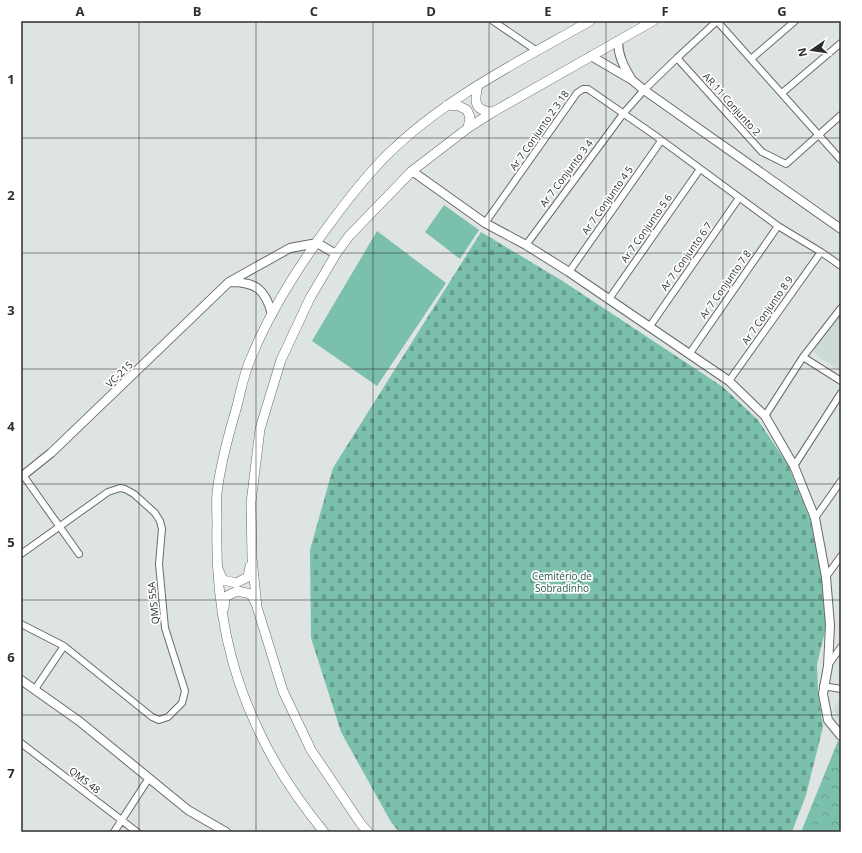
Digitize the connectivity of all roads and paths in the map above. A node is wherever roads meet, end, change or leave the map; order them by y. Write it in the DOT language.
graph roads {
  1 [pos="493,21"];
  2 [pos="590,21"];
  3 [pos="653,21"];
  4 [pos="717,21"];
  5 [pos="795,21"];
  6 [pos="618,41"];
  7 [pos="841,43"];
  8 [pos="537,51"];
  9 [pos="591,56"];
  10 [pos="676,58"];
  11 [pos="751,59"];
  12 [pos="632,80"];
  13 [pos="478,85"];
  14 [pos="644,90"];
  15 [pos="782,93"];
  16 [pos="447,104"];
  17 [pos="494,112"];
  18 [pos="623,114"];
  19 [pos="841,115"];
  20 [pos="468,128"];
  21 [pos="819,135"];
  22 [pos="661,141"];
  23 [pos="841,160"];
  24 [pos="700,169"];
  25 [pos="412,170"];
  26 [pos="739,198"];
  27 [pos="485,223"];
  28 [pos="778,226"];
  29 [pos="841,229"];
  30 [pos="317,243"];
  31 [pos="526,245"];
  32 [pos="821,252"];
  33 [pos="336,254"];
  34 [pos="841,266"];
  35 [pos="569,272"];
  36 [pos="229,282"];
  37 [pos="609,299"];
  38 [pos="841,308"];
  39 [pos="272,314"];
  40 [pos="650,326"];
  41 [pos="690,353"];
  42 [pos="803,356"];
  43 [pos="729,381"];
  44 [pos="841,381"];
  45 [pos="841,393"];
  46 [pos="765,416"];
  47 [pos="794,466"];
  48 [pos="22,476"];
  49 [pos="841,481"];
  50 [pos="815,518"];
  51 [pos="59,526"];
  52 [pos="21,554"];
  53 [pos="79,554"];
  54 [pos="841,556"];
  55 [pos="252,558"];
  56 [pos="216,564"];
  57 [pos="826,577"];
  58 [pos="258,607"];
  59 [pos="222,616"];
  60 [pos="21,624"];
  61 [pos="64,646"];
  62 [pos="841,647"];
  63 [pos="828,666"];
  64 [pos="21,680"];
  65 [pos="823,686"];
  66 [pos="35,689"];
  67 [pos="841,689"];
  68 [pos="841,736"];
  69 [pos="21,743"];
  70 [pos="149,778"];
  71 [pos="121,820"];
  72 [pos="114,832"];
  73 [pos="137,832"];
  74 [pos="226,832"];
  75 [pos="324,832"];
  76 [pos="368,832"];
  1 -- 8 [label="street"];
  2 -- 8 [label="main road"];
  3 -- 6 [label="main road"];
  4 -- 10 [label="street"];
  4 -- 11 [label="street"];
  5 -- 11 [label="street"];
  6 -- 9 [label="main road"];
  6 -- 12 [label="street"];
  7 -- 15 [label="street"];
  8 -- 13 [label="main road"];
  9 -- 12 [label="street"];
  9 -- 17 [label="main road"];
  10 -- 14 [label="street, Ar 7 Conjunto 3 4"];
  10 -- 21 [label="street, AR 11 Conjunto 2"];
  11 -- 15 [label="street"];
  12 -- 14 [label="street"];
  13 -- 16 [label="main road"];
  13 -- 17 [label="main road"];
  14 -- 18 [label="street, Ar 7 Conjunto 3 4"];
  14 -- 29 [label="street"];
  15 -- 21 [label="street"];
  16 -- 20 [label="main road"];
  16 -- 30 [label="main road"];
  17 -- 20 [label="main road"];
  18 -- 22 [label="street"];
  18 -- 27 [label="street, Ar 7 Conjunto 2 3 18"];
  18 -- 31 [label="street, Ar 7 Conjunto 3 4"];
  19 -- 21 [label="street"];
  20 -- 25 [label="main road"];
  21 -- 23 [label="street"];
  22 -- 24 [label="street"];
  22 -- 35 [label="street, Ar 7 Conjunto 4 5"];
  24 -- 26 [label="street"];
  24 -- 37 [label="street, Ar 7 Conjunto 5 6"];
  25 -- 27 [label="street"];
  25 -- 33 [label="main road"];
  26 -- 28 [label="street"];
  26 -- 40 [label="street, Ar 7 Conjunto 6 7"];
  27 -- 31 [label="street"];
  28 -- 32 [label="street"];
  28 -- 41 [label="street, Ar 7 Conjunto 7 8"];
  30 -- 33 [label="street"];
  30 -- 36 [label="street, VC-215"];
  30 -- 39 [label="main road"];
  31 -- 35 [label="street"];
  32 -- 34 [label="street"];
  32 -- 43 [label="street, Ar 7 Conjunto 8 9"];
  33 -- 55 [label="main road"];
  35 -- 37 [label="street"];
  36 -- 39 [label="street"];
  36 -- 48 [label="street, VC-215 / VC-215"];
  37 -- 40 [label="street"];
  38 -- 42 [label="street"];
  39 -- 56 [label="main road"];
  40 -- 41 [label="street"];
  41 -- 43 [label="street"];
  42 -- 44 [label="street"];
  42 -- 46 [label="street"];
  43 -- 46 [label="street"];
  45 -- 47 [label="street"];
  46 -- 47 [label="street"];
  47 -- 50 [label="street"];
  48 -- 51 [label="street"];
  49 -- 50 [label="street"];
  50 -- 57 [label="street"];
  51 -- 52 [label="street, QMS 55A"];
  51 -- 53 [label="street"];
  51 -- 61 [label="street, QMS 55A"];
  54 -- 57 [label="street"];
  55 -- 56 [label="main road"];
  55 -- 58 [label="main road"];
  56 -- 59 [label="main road"];
  57 -- 63 [label="street"];
  58 -- 59 [label="main road"];
  58 -- 76 [label="main road"];
  59 -- 75 [label="main road"];
  60 -- 61 [label="street, QMS 55A"];
  61 -- 66 [label="street"];
  62 -- 63 [label="street"];
  63 -- 65 [label="street"];
  64 -- 66 [label="street"];
  65 -- 67 [label="street"];
  65 -- 68 [label="street"];
  66 -- 70 [label="street"];
  69 -- 71 [label="street, QMS 48"];
  70 -- 71 [label="street"];
  70 -- 74 [label="street"];
  71 -- 72 [label="street"];
  71 -- 73 [label="street, QMS 48"];
}
